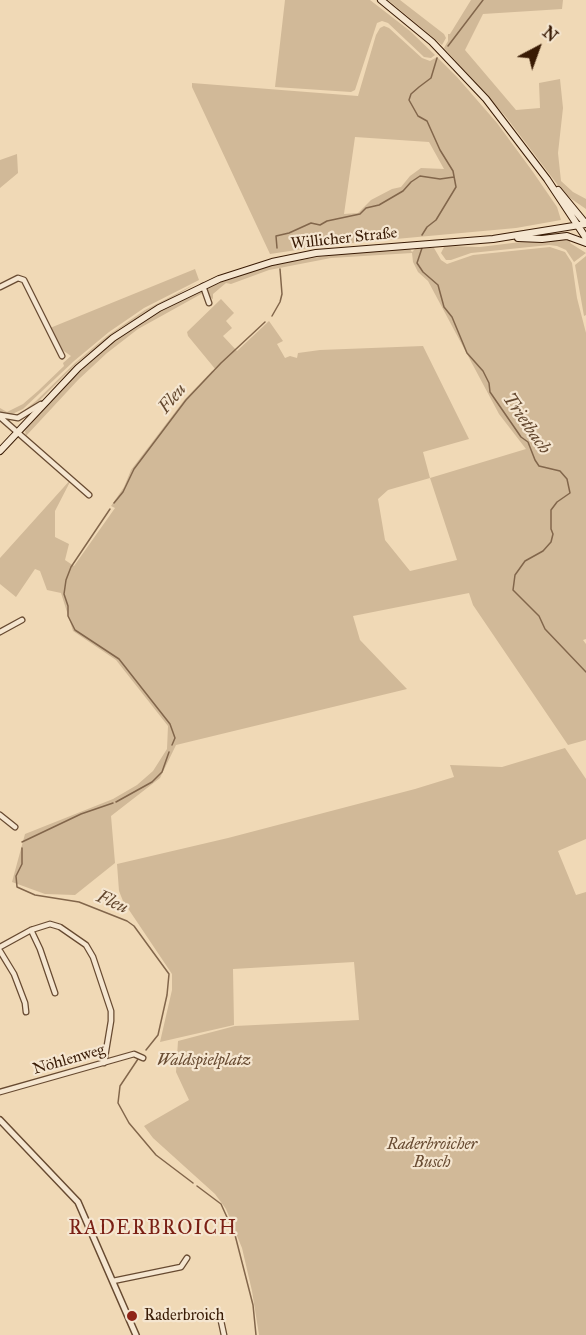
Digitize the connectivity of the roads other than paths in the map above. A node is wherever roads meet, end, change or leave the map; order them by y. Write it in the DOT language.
graph roads {
  1 [pos="381,0"];
  2 [pos="547,179"];
  3 [pos="572,205"];
  4 [pos="586,211"];
  5 [pos="586,224"];
  6 [pos="578,226"];
  7 [pos="512,237"];
  8 [pos="586,238"];
  9 [pos="586,243"];
  10 [pos="203,286"];
  11 [pos="0,287"];
  12 [pos="209,303"];
  13 [pos="62,356"];
  14 [pos="43,403"];
  15 [pos="0,416"];
  16 [pos="17,432"];
  17 [pos="0,451"];
  18 [pos="89,495"];
  19 [pos="22,620"];
  20 [pos="0,632"];
  21 [pos="0,815"];
  22 [pos="15,828"];
  23 [pos="31,930"];
  24 [pos="0,949"];
  25 [pos="55,993"];
  26 [pos="26,1012"];
  27 [pos="144,1058"];
  28 [pos="104,1063"];
  29 [pos="0,1092"];
  30 [pos="0,1120"];
  31 [pos="187,1258"];
  32 [pos="113,1281"];
  33 [pos="221,1321"];
  34 [pos="136,1335"];
  35 [pos="224,1335"];
  1 -- 2 [label="main road"];
  2 -- 3 [label="main road"];
  2 -- 6 [label="main road"];
  3 -- 4 [label="main road"];
  3 -- 5 [label="main road"];
  5 -- 6 [label="main road, Willicher Straße"];
  6 -- 7 [label="main road, Willicher Straße"];
  6 -- 8 [label="main road"];
  7 -- 9 [label="main road"];
  7 -- 10 [label="main road, Willicher Straße"];
  10 -- 12 [label="street"];
  10 -- 14 [label="main road, Willicher Straße"];
  11 -- 13 [label="street"];
  14 -- 15 [label="street"];
  14 -- 16 [label="main road, Willicher Straße"];
  15 -- 16 [label="street"];
  16 -- 17 [label="main road, Willicher Straße"];
  16 -- 18 [label="street"];
  19 -- 20 [label="street"];
  21 -- 22 [label="street"];
  23 -- 24 [label="street"];
  23 -- 25 [label="street"];
  23 -- 28 [label="street"];
  24 -- 26 [label="street"];
  27 -- 28 [label="street, Nöhlenweg"];
  28 -- 29 [label="street, Nöhlenweg"];
  30 -- 32 [label="street"];
  31 -- 32 [label="street"];
  32 -- 34 [label="street"];
  33 -- 35 [label="street"];
}
